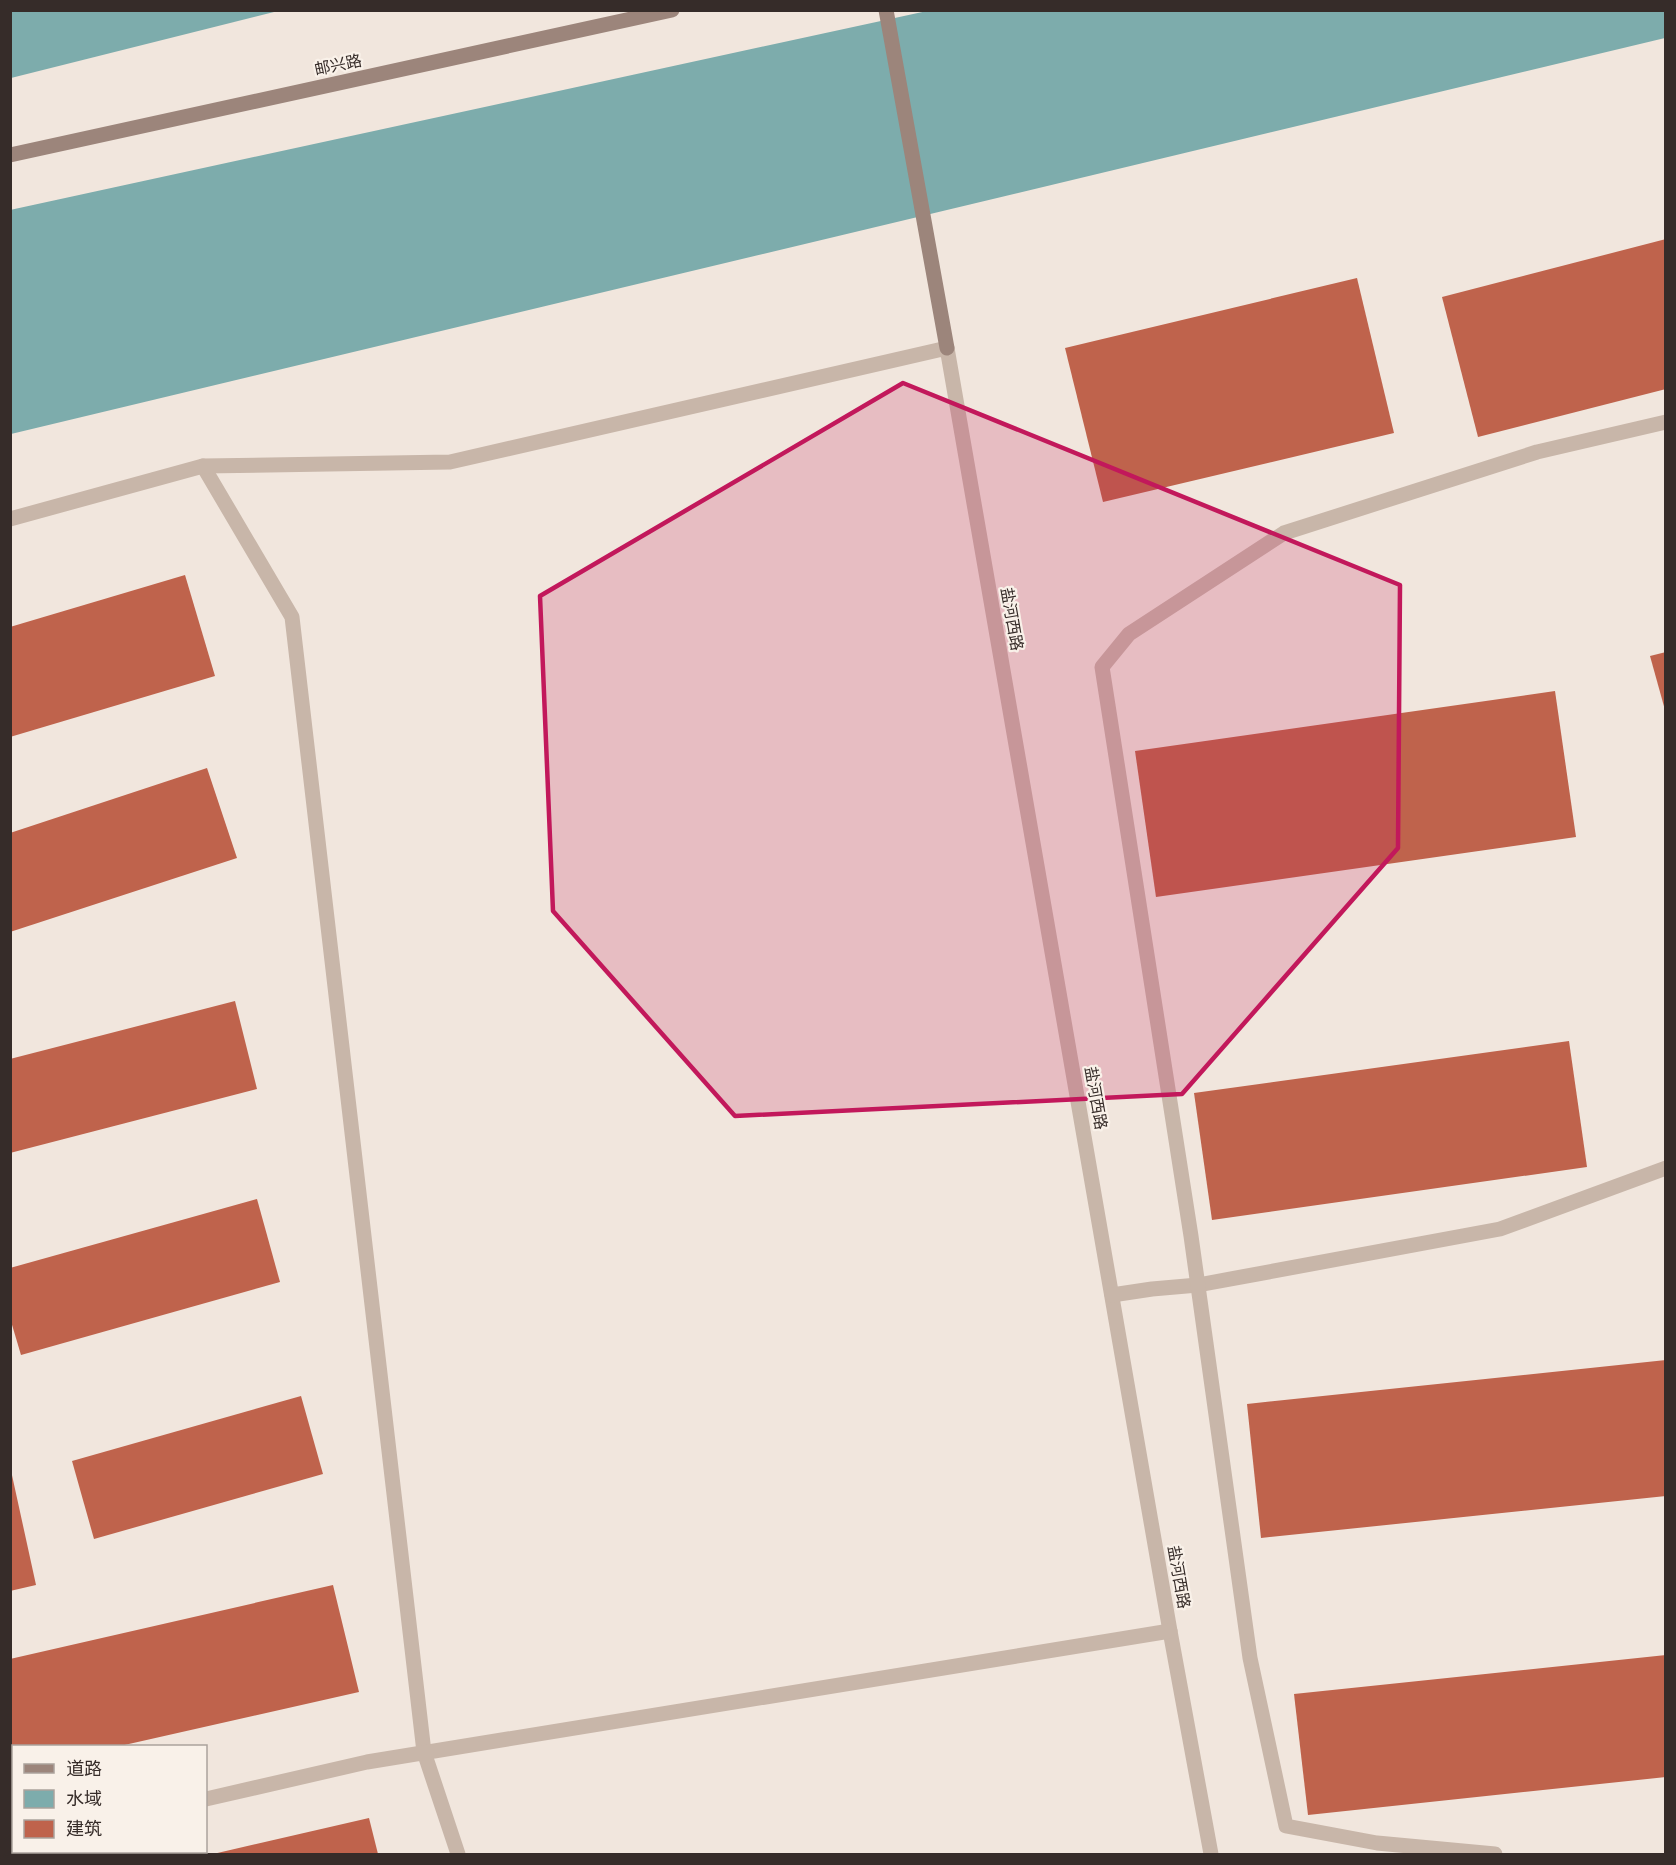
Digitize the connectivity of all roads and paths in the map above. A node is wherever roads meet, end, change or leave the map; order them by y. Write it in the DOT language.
graph roads {
  1 [pos="672,10"];
  2 [pos="886,10"];
  3 [pos="10,154"];
  4 [pos="946,348"];
  5 [pos="1665,422"];
  6 [pos="203,466"];
  7 [pos="10,519"];
  8 [pos="1665,1168"];
  9 [pos="1198,1286"];
  10 [pos="1112,1295"];
  11 [pos="1170,1631"];
  12 [pos="424,1752"];
  13 [pos="207,1799"];
  14 [pos="458,1854"];
  15 [pos="1211,1854"];
  16 [pos="1495,1854"];
  1 -- 3 [label="street, 邮兴路"];
  2 -- 4 [label="street"];
  4 -- 6 [label="street"];
  4 -- 10 [label="street, 盐河西路"];
  5 -- 9 [label="street"];
  6 -- 7 [label="street"];
  6 -- 12 [label="street"];
  8 -- 9 [label="street"];
  9 -- 10 [label="street"];
  9 -- 16 [label="street"];
  10 -- 11 [label="street, 盐河西路"];
  11 -- 12 [label="street"];
  11 -- 15 [label="street, 盐河西路"];
  12 -- 13 [label="street"];
  12 -- 14 [label="street"];
}
